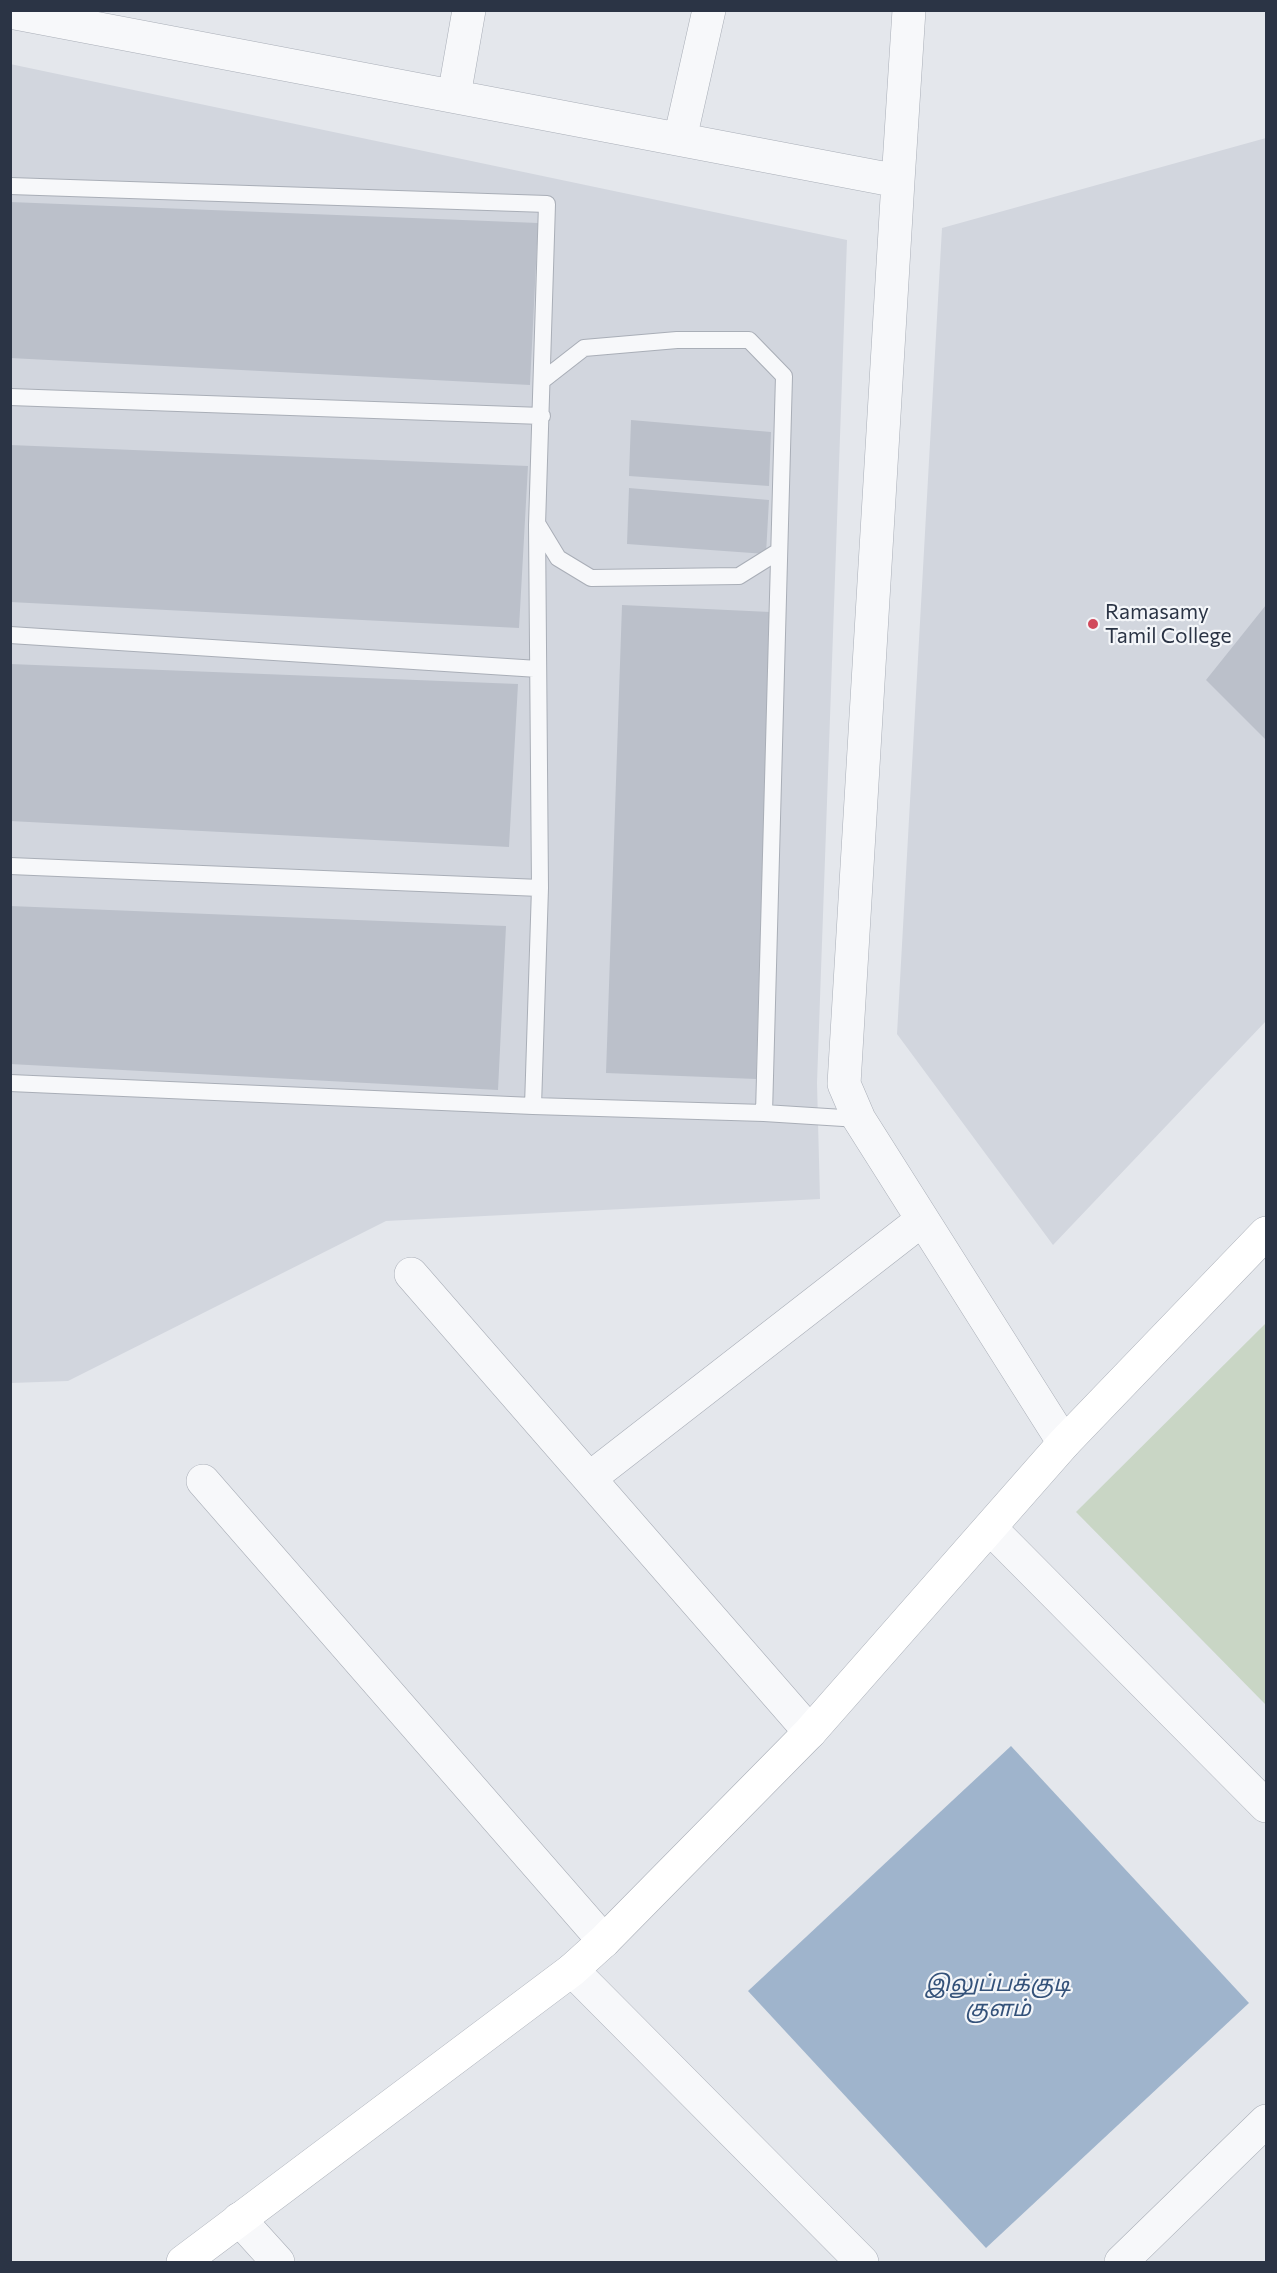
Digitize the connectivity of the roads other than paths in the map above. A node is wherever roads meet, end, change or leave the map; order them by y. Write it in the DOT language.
graph roads {
  1 [pos="469,10"];
  2 [pos="709,10"];
  3 [pos="909,10"];
  4 [pos="10,12"];
  5 [pos="453,96"];
  6 [pos="680,139"];
  7 [pos="898,181"];
  8 [pos="10,186"];
  9 [pos="543,380"];
  10 [pos="10,397"];
  11 [pos="542,416"];
  12 [pos="537,525"];
  13 [pos="779,551"];
  14 [pos="10,635"];
  15 [pos="538,669"];
  16 [pos="10,866"];
  17 [pos="540,888"];
  18 [pos="10,1083"];
  19 [pos="533,1106"];
  20 [pos="764,1113"];
  21 [pos="859,1119"];
  22 [pos="922,1220"];
  23 [pos="1266,1233"];
  24 [pos="411,1274"];
  25 [pos="1064,1443"];
  26 [pos="590,1478"];
  27 [pos="203,1481"];
  28 [pos="990,1528"];
  29 [pos="810,1732"];
  30 [pos="1266,1806"];
  31 [pos="604,1941"];
  32 [pos="572,1970"];
  33 [pos="1266,2121"];
  34 [pos="239,2219"];
  35 [pos="183,2262"];
  36 [pos="278,2262"];
  37 [pos="862,2262"];
  38 [pos="1122,2262"];
  1 -- 5 [label="street"];
  2 -- 6 [label="street"];
  3 -- 7 [label="street"];
  4 -- 5 [label="street"];
  5 -- 6 [label="street"];
  6 -- 7 [label="street"];
  7 -- 21 [label="street"];
  8 -- 9 [label="lane"];
  9 -- 11 [label="lane"];
  9 -- 13 [label="lane"];
  10 -- 11 [label="lane"];
  11 -- 12 [label="lane"];
  12 -- 13 [label="lane"];
  12 -- 15 [label="lane"];
  13 -- 20 [label="lane"];
  14 -- 15 [label="lane"];
  15 -- 17 [label="lane"];
  16 -- 17 [label="lane"];
  17 -- 19 [label="lane"];
  18 -- 19 [label="lane"];
  19 -- 20 [label="lane"];
  20 -- 21 [label="lane"];
  21 -- 22 [label="street"];
  22 -- 25 [label="street"];
  22 -- 26 [label="street"];
  23 -- 25 [label="main road"];
  24 -- 26 [label="street"];
  25 -- 28 [label="main road"];
  26 -- 29 [label="street"];
  27 -- 31 [label="street"];
  28 -- 29 [label="main road"];
  28 -- 30 [label="street"];
  29 -- 31 [label="main road"];
  31 -- 32 [label="main road"];
  32 -- 34 [label="main road"];
  32 -- 37 [label="street"];
  33 -- 38 [label="street"];
  34 -- 35 [label="main road"];
  34 -- 36 [label="street"];
}
